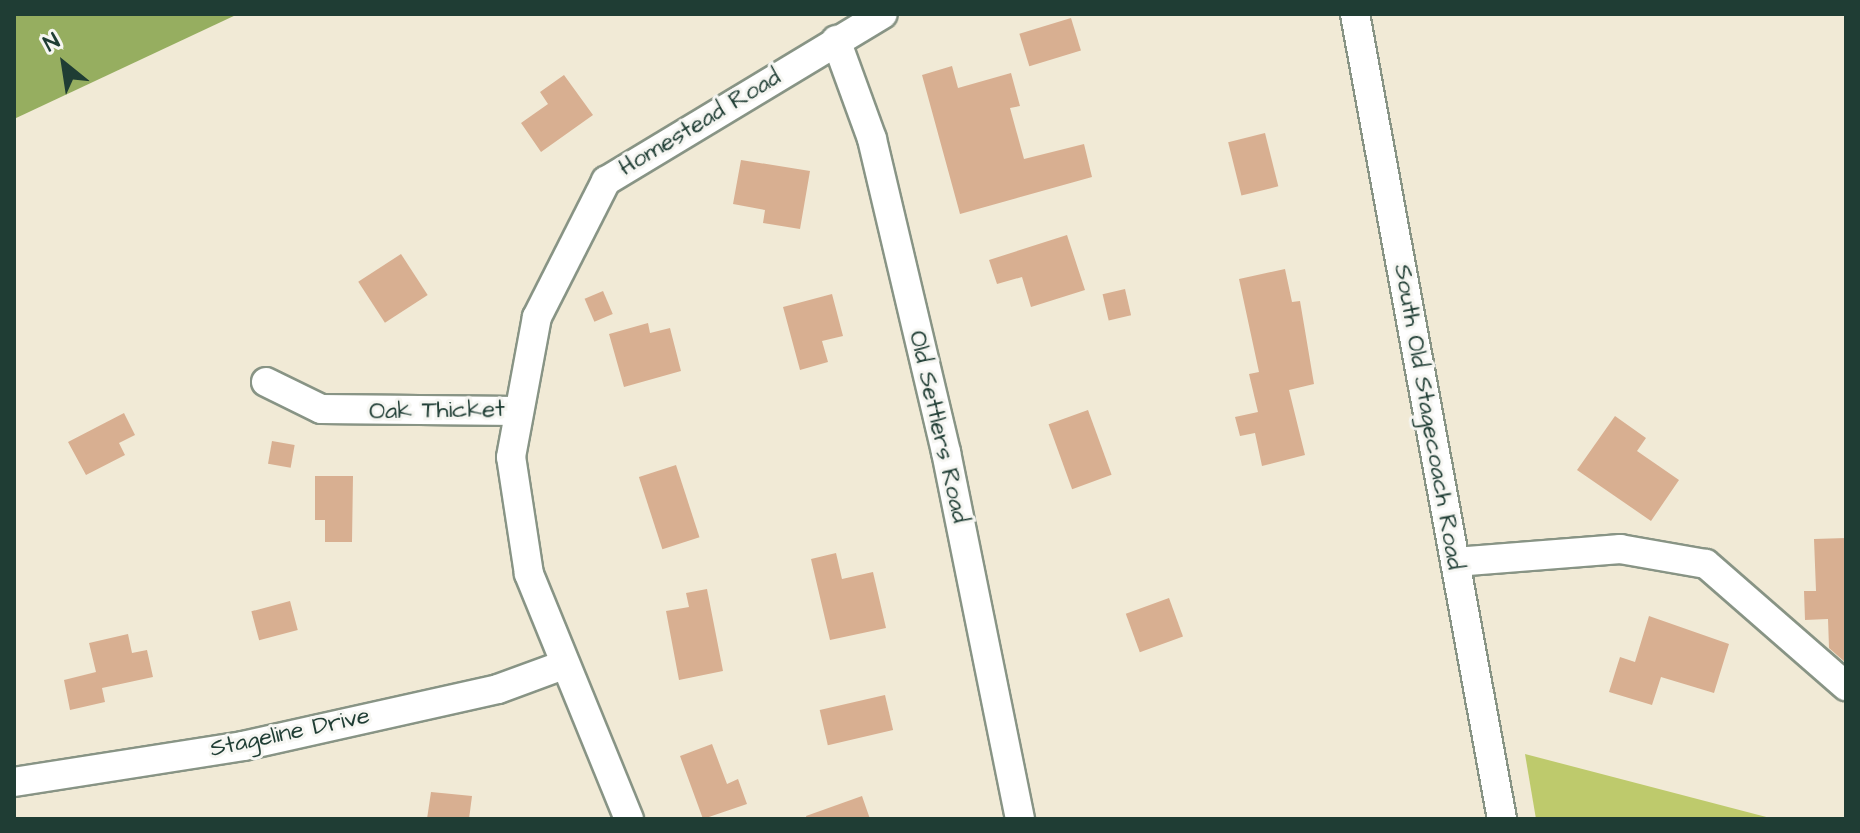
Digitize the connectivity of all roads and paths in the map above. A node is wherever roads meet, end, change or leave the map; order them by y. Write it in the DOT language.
graph roads {
  1 [pos="883,14"];
  2 [pos="1355,14"];
  3 [pos="836,40"];
  4 [pos="266,382"];
  5 [pos="518,411"];
  6 [pos="1455,562"];
  7 [pos="561,666"];
  8 [pos="1846,686"];
  9 [pos="14,782"];
  10 [pos="629,819"];
  11 [pos="1020,819"];
  12 [pos="1502,819"];
  1 -- 3 [label="street, Homestead Road"];
  2 -- 6 [label="street, South Old Stagecoach Road"];
  3 -- 5 [label="street, Homestead Road"];
  3 -- 11 [label="street, Old Settlers Road"];
  4 -- 5 [label="street, Oak Thicket"];
  5 -- 7 [label="street, Homestead Road"];
  6 -- 8 [label="street"];
  6 -- 12 [label="street, South Old Stagecoach Road"];
  7 -- 9 [label="street, Stageline Drive"];
  7 -- 10 [label="street, Homestead Road"];
}
